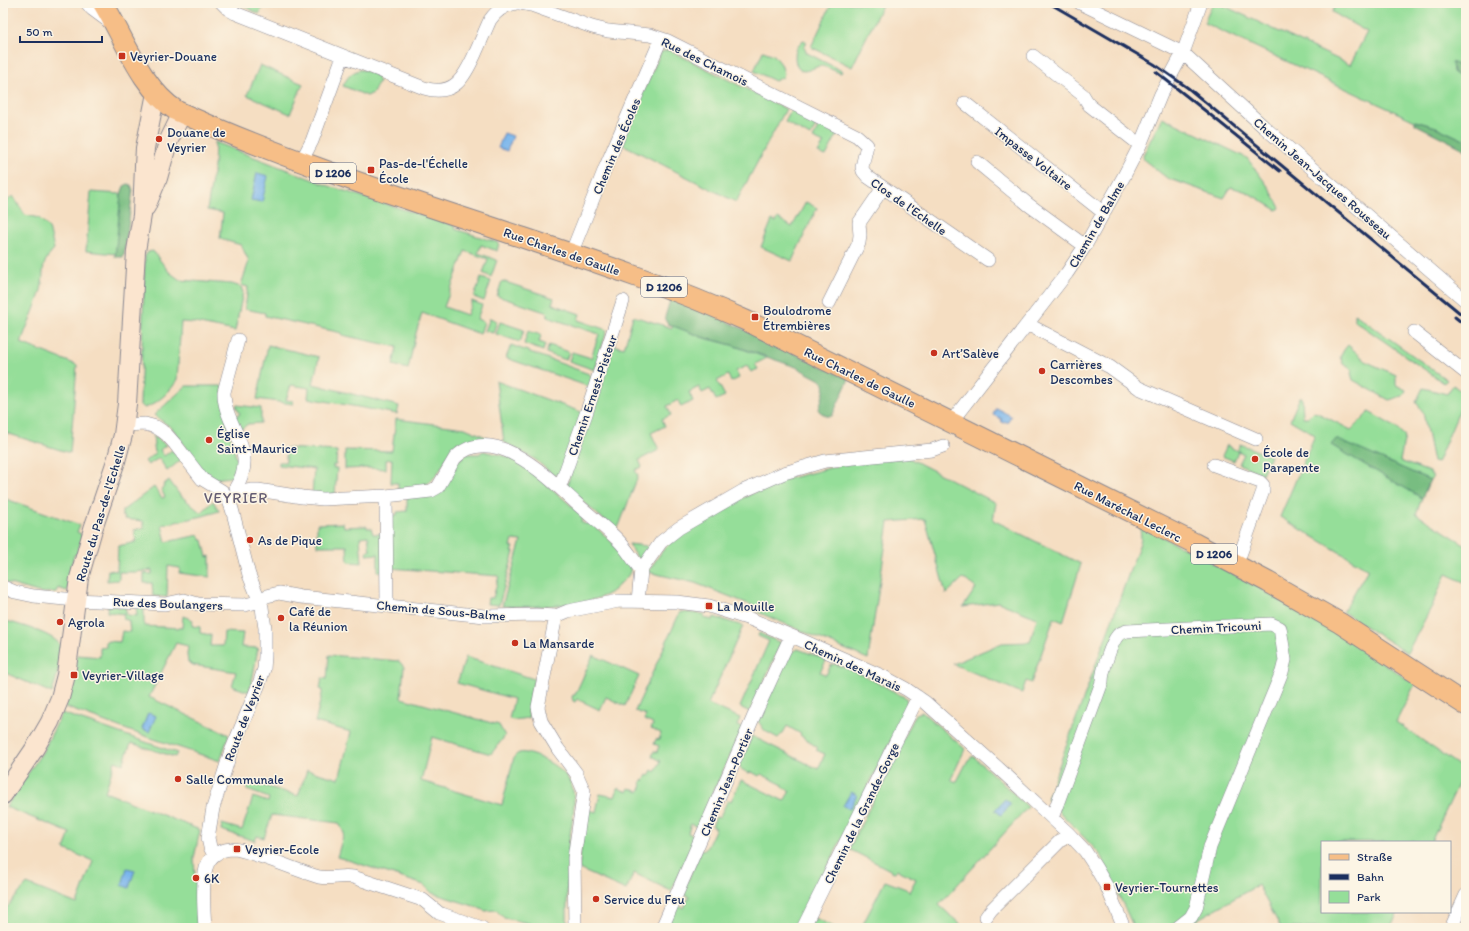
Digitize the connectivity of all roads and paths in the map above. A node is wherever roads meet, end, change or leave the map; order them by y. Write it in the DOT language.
graph roads {
  1 [pos="86,3"];
  2 [pos="103,3"];
  3 [pos="222,3"];
  4 [pos="516,3"];
  5 [pos="520,3"];
  6 [pos="1080,3"];
  7 [pos="1201,3"];
  8 [pos="495,7"];
  9 [pos="117,28"];
  10 [pos="662,39"];
  11 [pos="1183,53"];
  12 [pos="343,56"];
  13 [pos="1033,56"];
  14 [pos="160,98"];
  15 [pos="965,103"];
  16 [pos="182,113"];
  17 [pos="859,137"];
  18 [pos="1140,145"];
  19 [pos="301,162"];
  20 [pos="977,162"];
  21 [pos="883,188"];
  22 [pos="1104,213"];
  23 [pos="142,215"];
  24 [pos="1085,246"];
  25 [pos="571,254"];
  26 [pos="988,260"];
  27 [pos="623,301"];
  28 [pos="1466,301"];
  29 [pos="829,303"];
  30 [pos="1027,324"];
  31 [pos="1414,332"];
  32 [pos="238,340"];
  33 [pos="1466,373"];
  34 [pos="951,422"];
  35 [pos="124,425"];
  36 [pos="1256,439"];
  37 [pos="943,446"];
  38 [pos="1214,465"];
  39 [pos="558,486"];
  40 [pos="238,490"];
  41 [pos="222,491"];
  42 [pos="386,496"];
  43 [pos="230,503"];
  44 [pos="1236,566"];
  45 [pos="640,570"];
  46 [pos="3,587"];
  47 [pos="259,599"];
  48 [pos="75,600"];
  49 [pos="638,601"];
  50 [pos="387,606"];
  51 [pos="556,616"];
  52 [pos="791,636"];
  53 [pos="918,697"];
  54 [pos="1466,705"];
  55 [pos="3,795"];
  56 [pos="1052,818"];
  57 [pos="1068,833"];
  58 [pos="214,855"];
  59 [pos="1466,895"];
  60 [pos="986,918"];
  61 [pos="205,928"];
  62 [pos="482,928"];
  63 [pos="576,928"];
  64 [pos="662,928"];
  65 [pos="803,928"];
  66 [pos="1124,928"];
  67 [pos="1177,928"];
  68 [pos="1451,928"];
  1 -- 9 [label="street"];
  2 -- 9 [label="main road, D 1206"];
  3 -- 12 [label="street"];
  4 -- 8 [label="street"];
  5 -- 10 [label="street, Rue des Chamois"];
  6 -- 11 [label="street, Chemin Jean-Jacques Rousseau"];
  7 -- 11 [label="street, Chemin de Balme"];
  8 -- 12 [label="street"];
  9 -- 14 [label="main road, D 1206"];
  10 -- 17 [label="street, Rue des Chamois"];
  10 -- 25 [label="street, Chemin des Écoles"];
  11 -- 18 [label="street, Chemin de Balme"];
  11 -- 28 [label="street, Chemin Jean-Jacques Rousseau"];
  12 -- 19 [label="street"];
  13 -- 18 [label="street"];
  14 -- 16 [label="main road, Rue Charles de Gaulle / D 1206"];
  14 -- 23 [label="main road, Route du Pas-de-l'Echelle"];
  15 -- 22 [label="street, Impasse Voltaire"];
  16 -- 19 [label="main road, Rue Charles de Gaulle / D 1206"];
  16 -- 23 [label="main road, Route du Pas-de-l'Echelle"];
  17 -- 21 [label="street, Clos de l'Echelle"];
  18 -- 22 [label="street, Chemin de Balme"];
  19 -- 25 [label="main road, Rue Charles de Gaulle / D 1206"];
  20 -- 24 [label="street"];
  21 -- 26 [label="street, Clos de l'Echelle"];
  21 -- 29 [label="street"];
  22 -- 24 [label="street, Chemin de Balme"];
  23 -- 35 [label="main road, Route du Pas-de-l'Echelle"];
  24 -- 30 [label="street, Chemin de Balme"];
  25 -- 34 [label="main road, Rue Charles de Gaulle / D 1206"];
  27 -- 39 [label="street, Chemin Ernest-Pisteur"];
  30 -- 34 [label="street, Chemin de Balme"];
  30 -- 36 [label="street"];
  31 -- 33 [label="street"];
  32 -- 40 [label="street"];
  34 -- 44 [label="main road, Rue Maréchal Leclerc / D 1206"];
  35 -- 41 [label="street"];
  35 -- 48 [label="main road, Route du Pas-de-l'Echelle"];
  37 -- 45 [label="street"];
  38 -- 44 [label="street"];
  39 -- 42 [label="street"];
  39 -- 45 [label="street"];
  40 -- 41 [label="street"];
  40 -- 42 [label="street"];
  40 -- 43 [label="street"];
  41 -- 43 [label="street, Route de Veyrier"];
  42 -- 50 [label="street"];
  43 -- 47 [label="street, Route de Veyrier"];
  44 -- 54 [label="main road, Rue Maréchal Leclerc / D 1206"];
  45 -- 49 [label="street"];
  46 -- 48 [label="street, Rue des Boulangers"];
  47 -- 48 [label="street, Rue des Boulangers"];
  47 -- 50 [label="street, Chemin de Sous-Balme"];
  47 -- 58 [label="street, Route de Veyrier"];
  48 -- 55 [label="main road, Route du Pas-de-l'Echelle"];
  49 -- 51 [label="street, Chemin de Sous-Balme"];
  49 -- 52 [label="street, Chemin des Marais"];
  50 -- 51 [label="street, Chemin de Sous-Balme"];
  51 -- 63 [label="street"];
  52 -- 53 [label="street, Chemin des Marais"];
  52 -- 64 [label="street, Chemin Jean-Portier"];
  53 -- 56 [label="street, Chemin des Marais"];
  53 -- 65 [label="street, Chemin de la Grande-Gorge"];
  56 -- 57 [label="street, Chemin des Marais"];
  56 -- 67 [label="street, Chemin Tricouni"];
  57 -- 60 [label="street"];
  57 -- 66 [label="street, Chemin des Marais"];
  58 -- 61 [label="street"];
  58 -- 62 [label="street"];
  59 -- 68 [label="street"];
}
